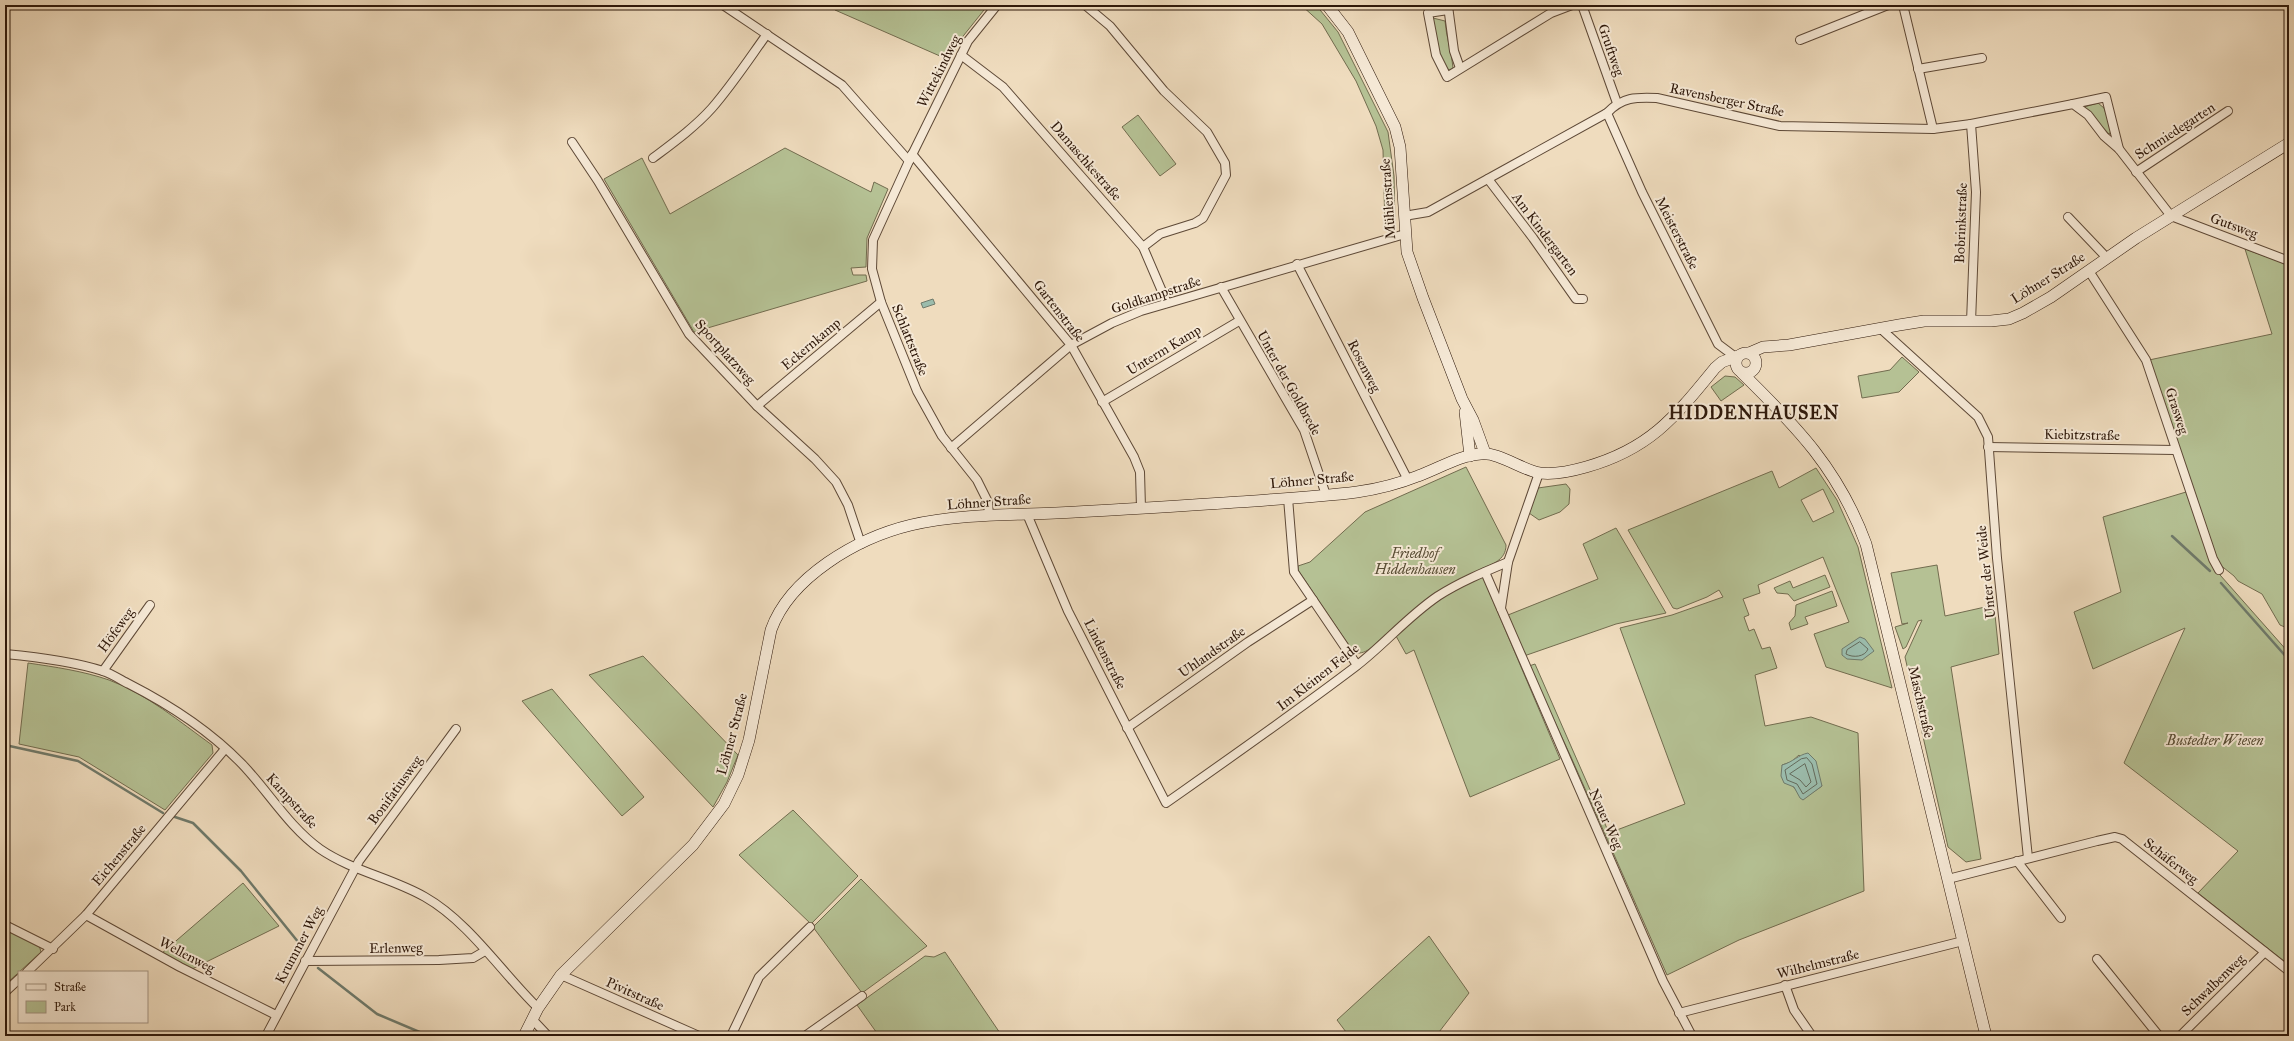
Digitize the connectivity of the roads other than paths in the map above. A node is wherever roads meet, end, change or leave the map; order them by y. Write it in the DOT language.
graph roads {
  1 [pos="723,5"];
  2 [pos="997,5"];
  3 [pos="1085,5"];
  4 [pos="1327,5"];
  5 [pos="1572,5"];
  6 [pos="1582,5"];
  7 [pos="1888,5"];
  8 [pos="1903,5"];
  9 [pos="1448,8"];
  10 [pos="767,34"];
  11 [pos="1800,40"];
  12 [pos="961,55"];
  13 [pos="1982,58"];
  14 [pos="1460,68"];
  15 [pos="1918,69"];
  16 [pos="1617,103"];
  17 [pos="2073,104"];
  18 [pos="2228,112"];
  19 [pos="1607,113"];
  20 [pos="1971,124"];
  21 [pos="1933,130"];
  22 [pos="572,142"];
  23 [pos="2289,142"];
  24 [pos="2119,149"];
  25 [pos="653,158"];
  26 [pos="910,158"];
  27 [pos="2136,172"];
  28 [pos="1488,179"];
  29 [pos="1404,216"];
  30 [pos="2171,216"];
  31 [pos="2068,217"];
  32 [pos="1405,234"];
  33 [pos="1143,247"];
  34 [pos="2107,258"];
  35 [pos="2289,261"];
  36 [pos="1297,264"];
  37 [pos="2089,271"];
  38 [pos="1221,287"];
  39 [pos="1583,299"];
  40 [pos="881,302"];
  41 [pos="1166,303"];
  42 [pos="1239,321"];
  43 [pos="1971,322"];
  44 [pos="1880,328"];
  45 [pos="1071,345"];
  46 [pos="1736,356"];
  47 [pos="1753,360"];
  48 [pos="1739,370"];
  49 [pos="1701,385"];
  50 [pos="1462,399"];
  51 [pos="1771,400"];
  52 [pos="1102,402"];
  53 [pos="757,406"];
  54 [pos="1988,447"];
  55 [pos="951,448"];
  56 [pos="2175,450"];
  57 [pos="1485,453"];
  58 [pos="1470,456"];
  59 [pos="1538,473"];
  60 [pos="1408,480"];
  61 [pos="1326,495"];
  62 [pos="1288,498"];
  63 [pos="1141,508"];
  64 [pos="1027,514"];
  65 [pos="989,516"];
  66 [pos="861,544"];
  67 [pos="1508,562"];
  68 [pos="2219,570"];
  69 [pos="1485,572"];
  70 [pos="1313,600"];
  71 [pos="150,605"];
  72 [pos="1501,610"];
  73 [pos="5,654"];
  74 [pos="1357,665"];
  75 [pos="103,671"];
  76 [pos="456,728"];
  77 [pos="1127,728"];
  78 [pos="225,748"];
  79 [pos="1166,803"];
  80 [pos="2028,858"];
  81 [pos="2017,861"];
  82 [pos="355,867"];
  83 [pos="1948,879"];
  84 [pos="86,915"];
  85 [pos="2061,918"];
  86 [pos="5,925"];
  87 [pos="810,927"];
  88 [pos="1963,941"];
  89 [pos="53,949"];
  90 [pos="485,951"];
  91 [pos="2265,952"];
  92 [pos="2097,959"];
  93 [pos="305,961"];
  94 [pos="28,971"];
  95 [pos="2289,971"];
  96 [pos="561,975"];
  97 [pos="18,980"];
  98 [pos="1785,986"];
  99 [pos="5,992"];
  100 [pos="862,996"];
  101 [pos="538,1008"];
  102 [pos="1679,1013"];
  103 [pos="276,1016"];
  104 [pos="532,1019"];
  105 [pos="266,1036"];
  106 [pos="524,1036"];
  107 [pos="548,1036"];
  108 [pos="699,1036"];
  109 [pos="732,1036"];
  110 [pos="805,1036"];
  111 [pos="1692,1036"];
  112 [pos="1812,1036"];
  113 [pos="1986,1036"];
  114 [pos="2158,1036"];
  115 [pos="2180,1036"];
  1 -- 10 [label="street"];
  2 -- 12 [label="street, Wittekindweg"];
  3 -- 33 [label="street"];
  4 -- 29 [label="main road, Mühlenstraße"];
  5 -- 14 [label="street"];
  6 -- 16 [label="street, Gruftweg"];
  7 -- 11 [label="street"];
  8 -- 15 [label="street"];
  9 -- 14 [label="street"];
  9 -- 14 [label="street"];
  10 -- 25 [label="street"];
  10 -- 26 [label="street"];
  12 -- 26 [label="street, Wittekindweg"];
  12 -- 33 [label="street, Damaschkestraße"];
  13 -- 15 [label="street"];
  15 -- 21 [label="street"];
  16 -- 19 [label="street"];
  16 -- 21 [label="street, Ravensberger Straße"];
  17 -- 20 [label="street, Ravensberger Straße"];
  17 -- 24 [label="street, Ravensberger Straße"];
  17 -- 24 [label="street, Ravensberger Straße"];
  18 -- 27 [label="street, Schmiedegarten"];
  19 -- 28 [label="street"];
  19 -- 46 [label="street, Meisterstraße"];
  20 -- 21 [label="street, Ravensberger Straße"];
  20 -- 43 [label="street, Bobrinkstraße"];
  22 -- 53 [label="street, Sportplatzweg"];
  23 -- 30 [label="main road, Löhner Straße"];
  24 -- 27 [label="street, Ravensberger Straße"];
  26 -- 40 [label="street, Schlattstraße"];
  26 -- 45 [label="street, Gartenstraße"];
  27 -- 30 [label="street, Ravensberger Straße"];
  28 -- 29 [label="street"];
  28 -- 39 [label="street, Am Kindergarten"];
  29 -- 32 [label="main road, Mühlenstraße"];
  30 -- 34 [label="main road, Löhner Straße"];
  30 -- 35 [label="street, Gutsweg"];
  31 -- 34 [label="street"];
  32 -- 36 [label="street, Goldkampstraße"];
  32 -- 50 [label="main road, Mühlenstraße"];
  33 -- 41 [label="street, Damaschkestraße"];
  34 -- 37 [label="main road, Löhner Straße"];
  36 -- 38 [label="street, Goldkampstraße"];
  36 -- 60 [label="street, Rosenweg"];
  37 -- 43 [label="main road, Löhner Straße"];
  37 -- 56 [label="street, Grasweg"];
  38 -- 41 [label="street, Goldkampstraße"];
  38 -- 42 [label="street, Unter der Goldbrede"];
  40 -- 53 [label="street, Eckernkamp"];
  40 -- 55 [label="street, Schlattstraße"];
  41 -- 45 [label="street, Goldkampstraße"];
  42 -- 52 [label="street, Unterm Kamp"];
  42 -- 61 [label="street, Unter der Goldbrede"];
  43 -- 44 [label="main road, Löhner Straße"];
  44 -- 47 [label="main road, Löhner Straße"];
  44 -- 54 [label="street, Unter der Weide"];
  45 -- 52 [label="street, Gartenstraße"];
  45 -- 55 [label="street, Goldkampstraße"];
  46 -- 47 [label="main road"];
  46 -- 48 [label="main road"];
  46 -- 49 [label="main road"];
  47 -- 48 [label="main road"];
  47 -- 51 [label="main road, Maschstraße"];
  48 -- 49 [label="main road"];
  48 -- 51 [label="main road, Maschstraße"];
  49 -- 59 [label="main road"];
  50 -- 57 [label="main road, Mühlenstraße"];
  50 -- 58 [label="main road, Mühlenstraße"];
  51 -- 83 [label="main road, Maschstraße"];
  52 -- 63 [label="street, Gartenstraße"];
  53 -- 66 [label="street, Sportplatzweg"];
  54 -- 56 [label="street, Kiebitzstraße"];
  54 -- 80 [label="street, Unter der Weide"];
  55 -- 65 [label="street, Schlattstraße"];
  56 -- 68 [label="street, Grasweg"];
  57 -- 58 [label="main road, Löhner Straße"];
  57 -- 59 [label="main road"];
  58 -- 60 [label="main road, Löhner Straße"];
  59 -- 67 [label="street"];
  60 -- 61 [label="main road, Löhner Straße"];
  61 -- 62 [label="main road, Löhner Straße"];
  62 -- 63 [label="main road, Löhner Straße"];
  62 -- 70 [label="street"];
  63 -- 64 [label="main road, Löhner Straße"];
  64 -- 65 [label="main road, Löhner Straße"];
  64 -- 77 [label="street, Lindenstraße"];
  65 -- 66 [label="main road, Löhner Straße"];
  66 -- 96 [label="main road, Löhner Straße"];
  67 -- 69 [label="street"];
  67 -- 72 [label="street"];
  69 -- 72 [label="street, Neuer Weg"];
  69 -- 74 [label="street, Im Kleinen Felde"];
  70 -- 74 [label="street"];
  70 -- 77 [label="street, Uhlandstraße"];
  71 -- 75 [label="street, Höfeweg"];
  72 -- 102 [label="street, Neuer Weg"];
  73 -- 75 [label="street, Kampstraße"];
  74 -- 79 [label="street, Im Kleinen Felde"];
  75 -- 78 [label="street, Kampstraße"];
  76 -- 82 [label="street, Bonifatiusweg"];
  77 -- 79 [label="street, Lindenstraße"];
  78 -- 82 [label="street, Kampstraße"];
  78 -- 84 [label="street, Eichenstraße"];
  80 -- 81 [label="street, Schäferweg"];
  80 -- 91 [label="street, Schäferweg"];
  81 -- 83 [label="street, Schäferweg"];
  81 -- 85 [label="street"];
  82 -- 90 [label="street, Kampstraße"];
  82 -- 93 [label="street, Krummer Weg"];
  83 -- 88 [label="main road, Maschstraße"];
  84 -- 89 [label="street, Eichenstraße"];
  84 -- 103 [label="street, Wellenweg"];
  86 -- 89 [label="street"];
  87 -- 109 [label="street"];
  88 -- 98 [label="street, Wilhelmstraße"];
  88 -- 113 [label="main road, Maschstraße"];
  89 -- 94 [label="street, Eichenstraße"];
  90 -- 93 [label="street, Erlenweg"];
  90 -- 101 [label="street, Kampstraße"];
  91 -- 95 [label="street, Schäferweg"];
  91 -- 115 [label="street, Schwalbenweg"];
  92 -- 114 [label="street"];
  93 -- 103 [label="street, Krummer Weg"];
  96 -- 101 [label="main road, Löhner Straße"];
  96 -- 108 [label="street, Pivitstraße"];
  97 -- 99 [label="street"];
  98 -- 102 [label="street, Wilhelmstraße"];
  98 -- 112 [label="street"];
  100 -- 110 [label="street"];
  101 -- 104 [label="main road, Löhner Straße"];
  102 -- 111 [label="street, Neuer Weg"];
  103 -- 105 [label="street, Krummer Weg"];
  104 -- 106 [label="main road, Löhner Straße"];
  104 -- 107 [label="street"];
}
